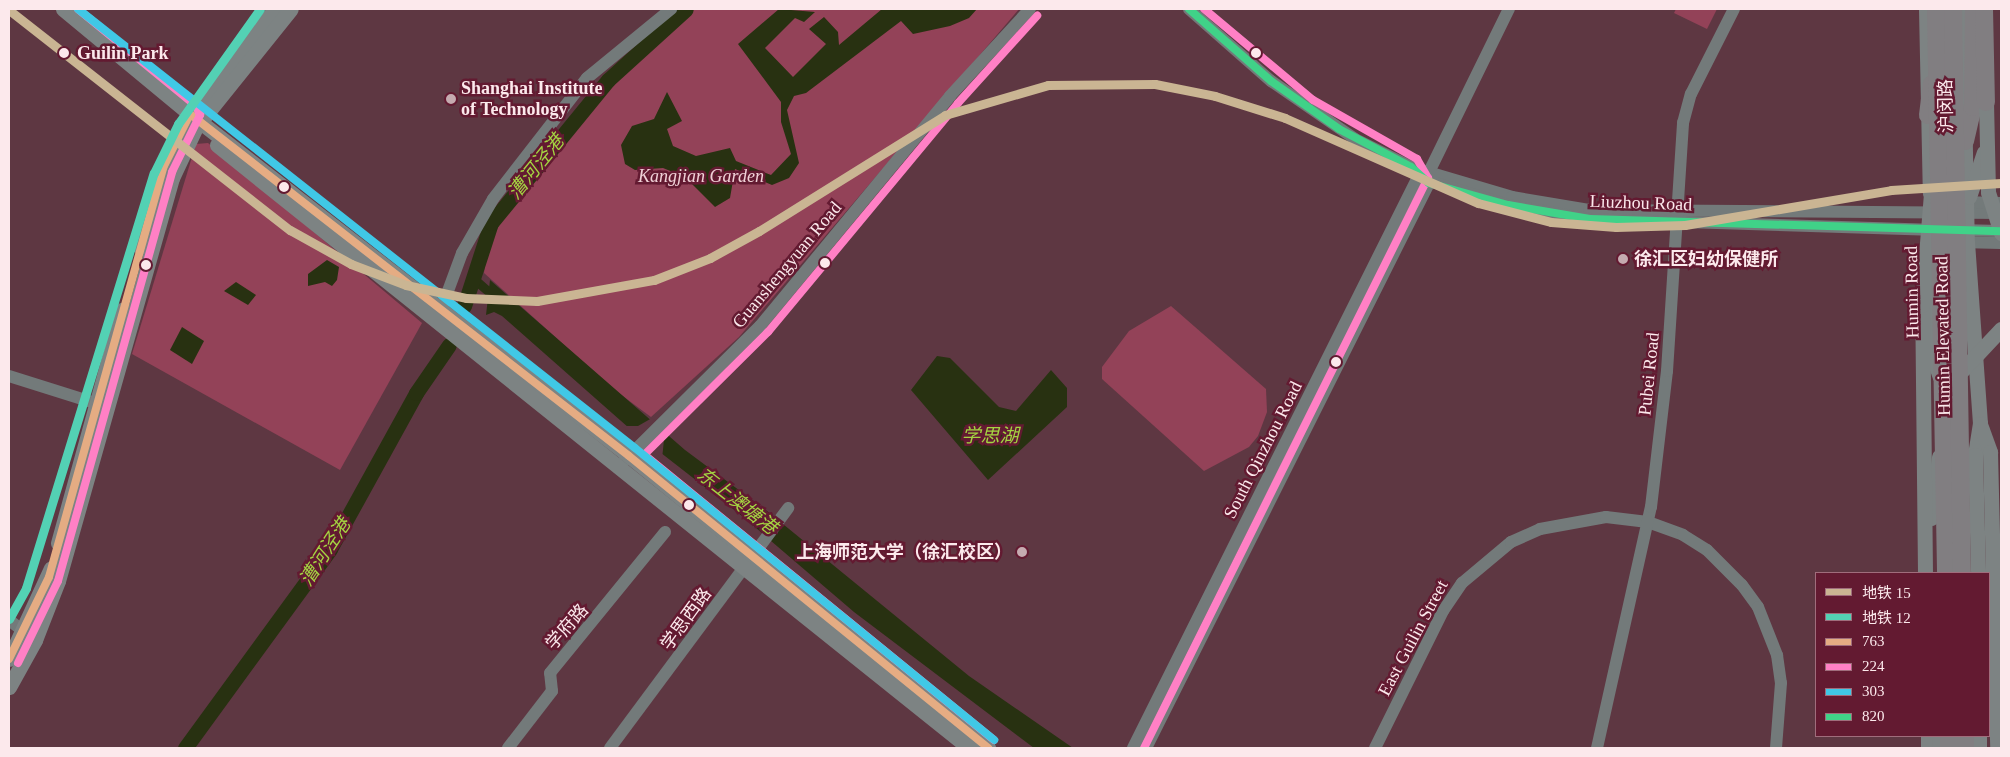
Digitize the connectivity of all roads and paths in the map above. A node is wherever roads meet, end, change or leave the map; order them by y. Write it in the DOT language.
graph roads {
  1 [pos="63,9"];
  2 [pos="275,9"];
  3 [pos="291,9"];
  4 [pos="671,9"];
  5 [pos="1030,9"];
  6 [pos="1189,9"];
  7 [pos="1509,9"];
  8 [pos="1734,9"];
  9 [pos="1953,9"];
  10 [pos="1962,9"];
  11 [pos="1974,9"];
  12 [pos="1984,9"];
  13 [pos="1933,11"];
  14 [pos="1986,102"];
  15 [pos="1936,118"];
  16 [pos="196,120"];
  17 [pos="1965,141"];
  18 [pos="1422,175"];
  19 [pos="2001,203"];
  20 [pos="1930,207"];
  21 [pos="1945,207"];
  22 [pos="1967,207"];
  23 [pos="2001,212"];
  24 [pos="1676,217"];
  25 [pos="2001,232"];
  26 [pos="1938,236"];
  27 [pos="1967,236"];
  28 [pos="2001,243"];
  29 [pos="440,314"];
  30 [pos="2001,329"];
  31 [pos="9,376"];
  32 [pos="101,405"];
  33 [pos="1980,423"];
  34 [pos="1940,453"];
  35 [pos="624,461"];
  36 [pos="785,511"];
  37 [pos="1648,522"];
  38 [pos="665,532"];
  39 [pos="749,562"];
  40 [pos="1925,572"];
  41 [pos="1933,572"];
  42 [pos="1933,572"];
  43 [pos="1942,572"];
  44 [pos="1946,572"];
  45 [pos="1962,572"];
  46 [pos="1978,572"];
  47 [pos="9,620"];
  48 [pos="30,636"];
  49 [pos="9,659"];
  50 [pos="9,687"];
  51 [pos="508,748"];
  52 [pos="610,748"];
  53 [pos="969,748"];
  54 [pos="988,748"];
  55 [pos="1133,748"];
  56 [pos="1146,748"];
  57 [pos="1375,748"];
  58 [pos="1597,748"];
  59 [pos="1776,748"];
  60 [pos="1997,748"];
  1 -- 16 [label="main road"];
  2 -- 16 [label="main road"];
  3 -- 16 [label="main road"];
  4 -- 29 [label="street"];
  5 -- 35 [label="street, Guanshengyuan Road"];
  6 -- 18 [label="street, Liuzhou Road"];
  7 -- 18 [label="street, South Qinzhou Road"];
  8 -- 24 [label="street, Pubei Road"];
  9 -- 45 [label="highway, Humin Elevated Road, bridge"];
  10 -- 17 [label="main road, 沪闵路"];
  11 -- 17 [label="highway"];
  12 -- 14 [label="highway, bridge"];
  12 -- 22 [label="main road"];
  13 -- 15 [label="highway, Humin Elevated Road, bridge"];
  13 -- 15 [label="highway"];
  14 -- 25 [label="main road, bridge"];
  15 -- 20 [label="main road, Humin Road"];
  15 -- 21 [label="main road"];
  15 -- 40 [label="main road, bridge"];
  15 -- 44 [label="highway, Humin Elevated Road, bridge"];
  16 -- 29 [label="main road"];
  16 -- 32 [label="main road"];
  17 -- 22 [label="main road, 沪闵路"];
  18 -- 24 [label="street, Liuzhou Road"];
  18 -- 55 [label="street, South Qinzhou Road"];
  18 -- 56 [label="street, South Qinzhou Road"];
  19 -- 22 [label="street"];
  20 -- 21 [label="street, Liuzhou Road"];
  20 -- 24 [label="street, Liuzhou Road"];
  20 -- 26 [label="main road, Humin Road"];
  21 -- 22 [label="street"];
  21 -- 26 [label="main road"];
  22 -- 23 [label="street"];
  22 -- 27 [label="main road"];
  24 -- 26 [label="street, Liuzhou Road"];
  24 -- 37 [label="street, Pubei Road"];
  25 -- 27 [label="street"];
  26 -- 27 [label="street, Liuzhou Road"];
  26 -- 34 [label="main road"];
  27 -- 28 [label="street"];
  27 -- 33 [label="main road"];
  29 -- 35 [label="main road"];
  30 -- 41 [label="main road, bridge"];
  31 -- 32 [label="street"];
  32 -- 48 [label="main road"];
  33 -- 46 [label="main road"];
  33 -- 60 [label="main road"];
  34 -- 42 [label="main road"];
  34 -- 43 [label="main road"];
  35 -- 39 [label="main road"];
  36 -- 39 [label="street, 学思西路"];
  37 -- 57 [label="street, East Guilin Street"];
  37 -- 58 [label="street, Pubei Road"];
  37 -- 59 [label="street, East Guilin Street"];
  38 -- 51 [label="street, 学府路"];
  39 -- 52 [label="street, 学思西路"];
  39 -- 53 [label="main road"];
  39 -- 54 [label="main road"];
  47 -- 48 [label="street"];
  48 -- 49 [label="main road"];
  48 -- 50 [label="main road"];
}
